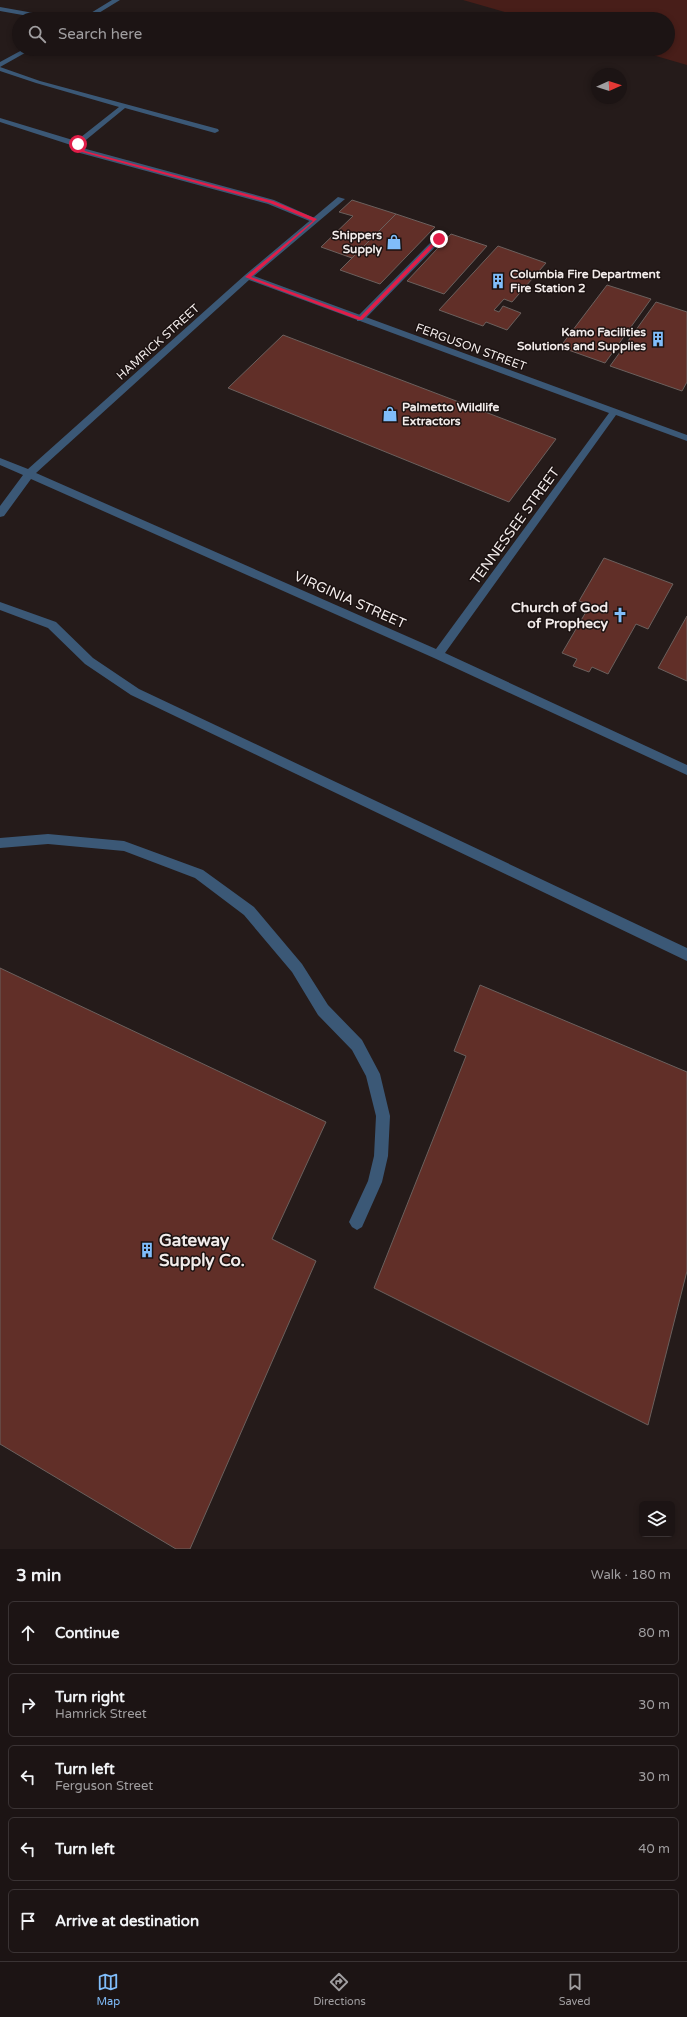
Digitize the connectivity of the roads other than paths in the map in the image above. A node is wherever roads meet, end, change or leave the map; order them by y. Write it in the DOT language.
graph roads {
  1 [pos="117,0"];
  2 [pos="0,9"];
  3 [pos="17,12"];
  4 [pos="96,12"];
  5 [pos="16,56"];
  6 [pos="0,65"];
  7 [pos="0,69"];
  8 [pos="124,106"];
  9 [pos="0,120"];
  10 [pos="214,131"];
  11 [pos="78,144"];
  12 [pos="341,199"];
  13 [pos="316,220"];
  14 [pos="439,239"];
  15 [pos="248,277"];
  16 [pos="360,319"];
  17 [pos="614,412"];
  18 [pos="687,438"];
  19 [pos="0,461"];
  20 [pos="28,475"];
  21 [pos="0,513"];
  22 [pos="0,606"];
  23 [pos="438,656"];
  24 [pos="687,770"];
  25 [pos="0,843"];
  26 [pos="687,955"];
  27 [pos="357,1222"];
  1 -- 4 [label="street"];
  2 -- 3 [label="street"];
  5 -- 6 [label="street"];
  7 -- 8 [label="street"];
  8 -- 10 [label="street"];
  8 -- 11 [label="street"];
  9 -- 11 [label="street"];
  11 -- 13 [label="street"];
  12 -- 13 [label="street, HAMRICK STREET"];
  13 -- 15 [label="street, HAMRICK STREET"];
  14 -- 16 [label="street"];
  15 -- 16 [label="street, FERGUSON STREET"];
  15 -- 20 [label="street, HAMRICK STREET"];
  16 -- 17 [label="street, FERGUSON STREET"];
  17 -- 18 [label="street, FERGUSON STREET"];
  17 -- 23 [label="street, TENNESSEE STREET"];
  19 -- 20 [label="street, VIRGINIA STREET"];
  20 -- 21 [label="street, HAMRICK STREET"];
  20 -- 23 [label="street, VIRGINIA STREET"];
  22 -- 26 [label="street"];
  23 -- 24 [label="street, VIRGINIA STREET"];
  25 -- 27 [label="street"];
}
